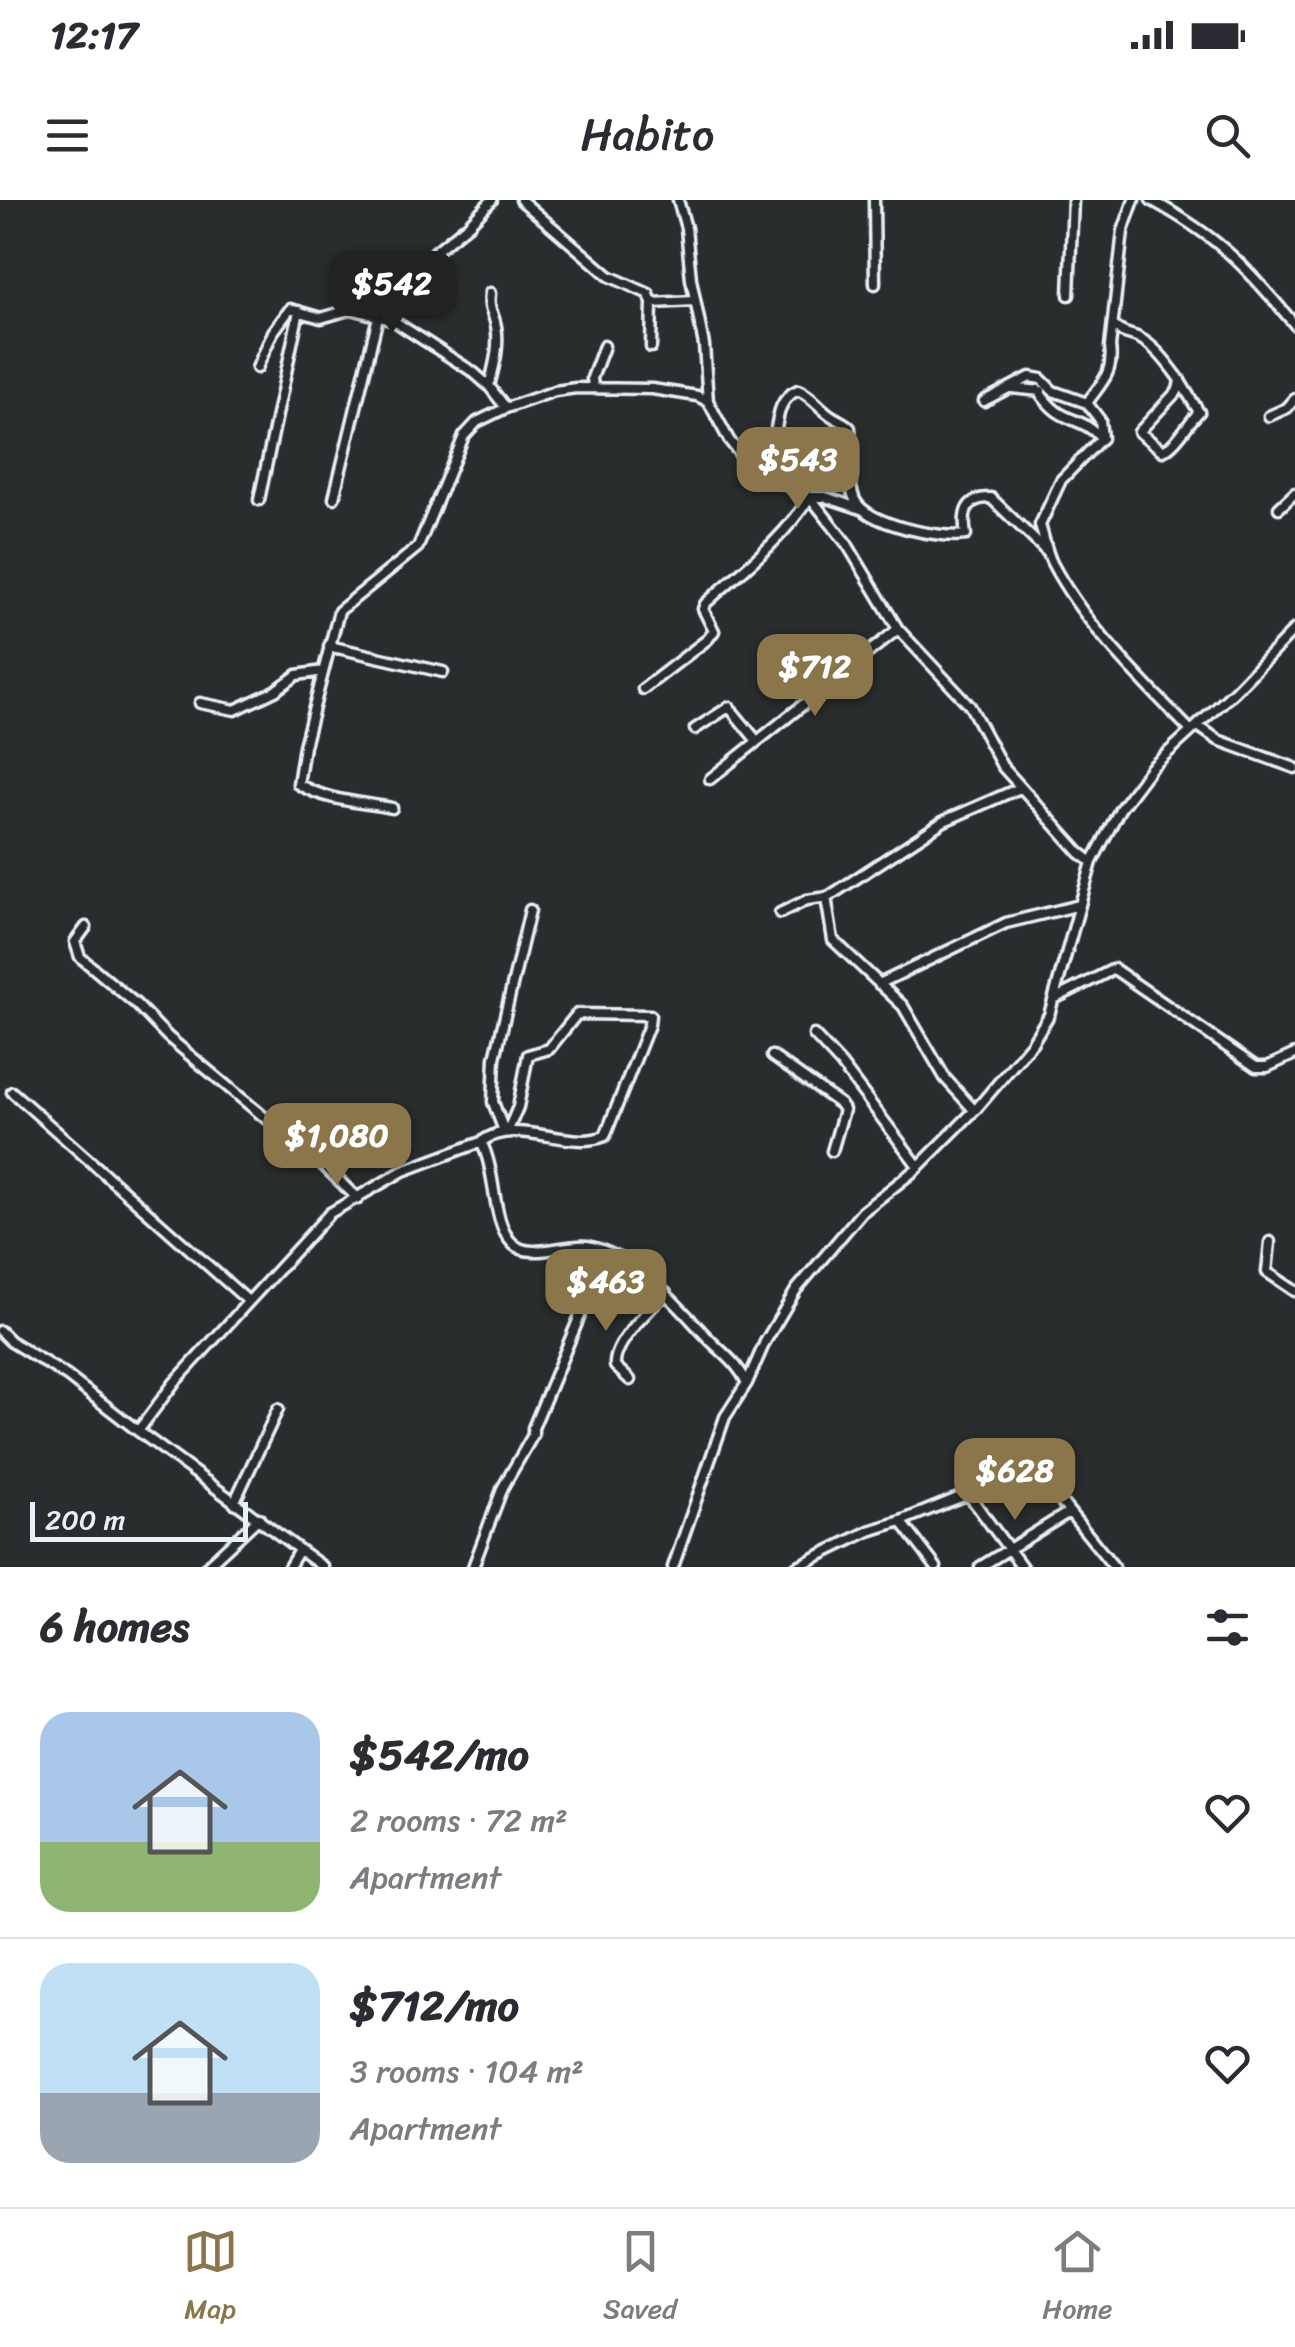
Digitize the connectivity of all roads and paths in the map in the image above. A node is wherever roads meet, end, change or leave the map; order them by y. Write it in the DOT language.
graph roads {
  1 [pos="492,200"];
  2 [pos="521,200"];
  3 [pos="678,200"];
  4 [pos="874,200"];
  5 [pos="1074,200"];
  6 [pos="1134,200"];
  7 [pos="1155,201"];
  8 [pos="875,284"];
  9 [pos="490,293"];
  10 [pos="1069,295"];
  11 [pos="695,301"];
  12 [pos="652,303"];
  13 [pos="300,311"];
  14 [pos="380,316"];
  15 [pos="1295,324"];
  16 [pos="1114,326"];
  17 [pos="604,346"];
  18 [pos="651,346"];
  19 [pos="257,368"];
  20 [pos="1180,381"];
  21 [pos="489,386"];
  22 [pos="594,388"];
  23 [pos="706,388"];
  24 [pos="1010,388"];
  25 [pos="1038,390"];
  26 [pos="1053,391"];
  27 [pos="696,396"];
  28 [pos="1295,399"];
  29 [pos="984,400"];
  30 [pos="708,402"];
  31 [pos="1088,402"];
  32 [pos="506,408"];
  33 [pos="1269,416"];
  34 [pos="1102,438"];
  35 [pos="762,473"];
  36 [pos="1295,493"];
  37 [pos="334,498"];
  38 [pos="810,498"];
  39 [pos="259,500"];
  40 [pos="1279,508"];
  41 [pos="861,509"];
  42 [pos="1040,525"];
  43 [pos="1029,535"];
  44 [pos="1048,554"];
  45 [pos="898,629"];
  46 [pos="1295,629"];
  47 [pos="329,646"];
  48 [pos="323,671"];
  49 [pos="442,672"];
  50 [pos="643,689"];
  51 [pos="200,703"];
  52 [pos="695,728"];
  53 [pos="1195,728"];
  54 [pos="757,741"];
  55 [pos="1295,768"];
  56 [pos="710,779"];
  57 [pos="1020,788"];
  58 [pos="392,808"];
  59 [pos="1092,862"];
  60 [pos="826,897"];
  61 [pos="1080,905"];
  62 [pos="530,910"];
  63 [pos="780,914"];
  64 [pos="86,928"];
  65 [pos="880,984"];
  66 [pos="1054,998"];
  67 [pos="814,1035"];
  68 [pos="1295,1054"];
  69 [pos="772,1056"];
  70 [pos="12,1092"];
  71 [pos="974,1110"];
  72 [pos="501,1132"];
  73 [pos="481,1142"];
  74 [pos="832,1151"];
  75 [pos="918,1166"];
  76 [pos="358,1199"];
  77 [pos="1270,1242"];
  78 [pos="612,1257"];
  79 [pos="1294,1288"];
  80 [pos="666,1293"];
  81 [pos="247,1300"];
  82 [pos="0,1331"];
  83 [pos="630,1380"];
  84 [pos="747,1382"];
  85 [pos="278,1409"];
  86 [pos="138,1431"];
  87 [pos="968,1494"];
  88 [pos="234,1503"];
  89 [pos="1069,1512"];
  90 [pos="259,1518"];
  91 [pos="902,1521"];
  92 [pos="1008,1549"];
  93 [pos="299,1550"];
  94 [pos="206,1567"];
  95 [pos="289,1567"];
  96 [pos="323,1567"];
  97 [pos="473,1567"];
  98 [pos="673,1567"];
  99 [pos="796,1567"];
  100 [pos="936,1567"];
  101 [pos="980,1567"];
  102 [pos="1022,1567"];
  103 [pos="1114,1567"];
  1 -- 14 [label="street"];
  2 -- 12 [label="street"];
  3 -- 11 [label="street"];
  4 -- 8 [label="street"];
  5 -- 10 [label="street"];
  6 -- 16 [label="street"];
  7 -- 15 [label="street"];
  9 -- 21 [label="street"];
  11 -- 12 [label="street"];
  11 -- 23 [label="street"];
  12 -- 18 [label="street"];
  13 -- 14 [label="street"];
  13 -- 19 [label="street"];
  13 -- 39 [label="street"];
  14 -- 21 [label="street"];
  14 -- 37 [label="street"];
  16 -- 20 [label="street"];
  16 -- 31 [label="street"];
  17 -- 22 [label="street"];
  20 -- 20 [label="street"];
  21 -- 32 [label="street"];
  22 -- 27 [label="street"];
  22 -- 32 [label="street"];
  23 -- 27 [label="street"];
  23 -- 30 [label="street"];
  24 -- 25 [label="street"];
  24 -- 26 [label="street"];
  24 -- 29 [label="street"];
  25 -- 26 [label="street"];
  25 -- 34 [label="street"];
  26 -- 31 [label="street"];
  27 -- 30 [label="street"];
  28 -- 33 [label="street"];
  30 -- 35 [label="street"];
  31 -- 34 [label="street"];
  32 -- 47 [label="street"];
  34 -- 42 [label="street"];
  35 -- 38 [label="street"];
  35 -- 41 [label="street"];
  36 -- 40 [label="street"];
  38 -- 41 [label="street"];
  38 -- 45 [label="street"];
  38 -- 50 [label="street"];
  41 -- 43 [label="street"];
  42 -- 43 [label="street"];
  42 -- 44 [label="street"];
  43 -- 44 [label="street"];
  44 -- 53 [label="street"];
  45 -- 54 [label="street"];
  45 -- 57 [label="street"];
  46 -- 53 [label="street"];
  47 -- 48 [label="street"];
  47 -- 49 [label="street"];
  48 -- 51 [label="street"];
  48 -- 58 [label="street"];
  52 -- 54 [label="street"];
  53 -- 55 [label="street"];
  53 -- 59 [label="street"];
  54 -- 56 [label="street"];
  57 -- 59 [label="street"];
  57 -- 60 [label="street"];
  59 -- 61 [label="street"];
  60 -- 63 [label="street"];
  60 -- 65 [label="street"];
  61 -- 65 [label="street"];
  61 -- 66 [label="street"];
  62 -- 72 [label="street"];
  64 -- 76 [label="street"];
  65 -- 71 [label="street"];
  66 -- 68 [label="street"];
  66 -- 71 [label="street"];
  67 -- 75 [label="street"];
  69 -- 74 [label="street"];
  70 -- 81 [label="street"];
  71 -- 75 [label="street"];
  72 -- 72 [label="street"];
  72 -- 73 [label="street"];
  73 -- 76 [label="street"];
  73 -- 78 [label="street"];
  75 -- 84 [label="street"];
  76 -- 81 [label="street"];
  77 -- 79 [label="street"];
  78 -- 80 [label="street"];
  78 -- 97 [label="street"];
  80 -- 83 [label="street"];
  80 -- 84 [label="street"];
  81 -- 86 [label="street"];
  82 -- 86 [label="street"];
  84 -- 98 [label="street"];
  85 -- 88 [label="street"];
  86 -- 88 [label="street"];
  87 -- 89 [label="street"];
  87 -- 91 [label="street"];
  87 -- 92 [label="street"];
  88 -- 90 [label="street"];
  89 -- 92 [label="street"];
  89 -- 103 [label="street"];
  90 -- 93 [label="street"];
  90 -- 94 [label="street"];
  91 -- 99 [label="street"];
  91 -- 100 [label="street"];
  92 -- 101 [label="street"];
  92 -- 102 [label="street"];
  93 -- 95 [label="street"];
  93 -- 96 [label="street"];
}
